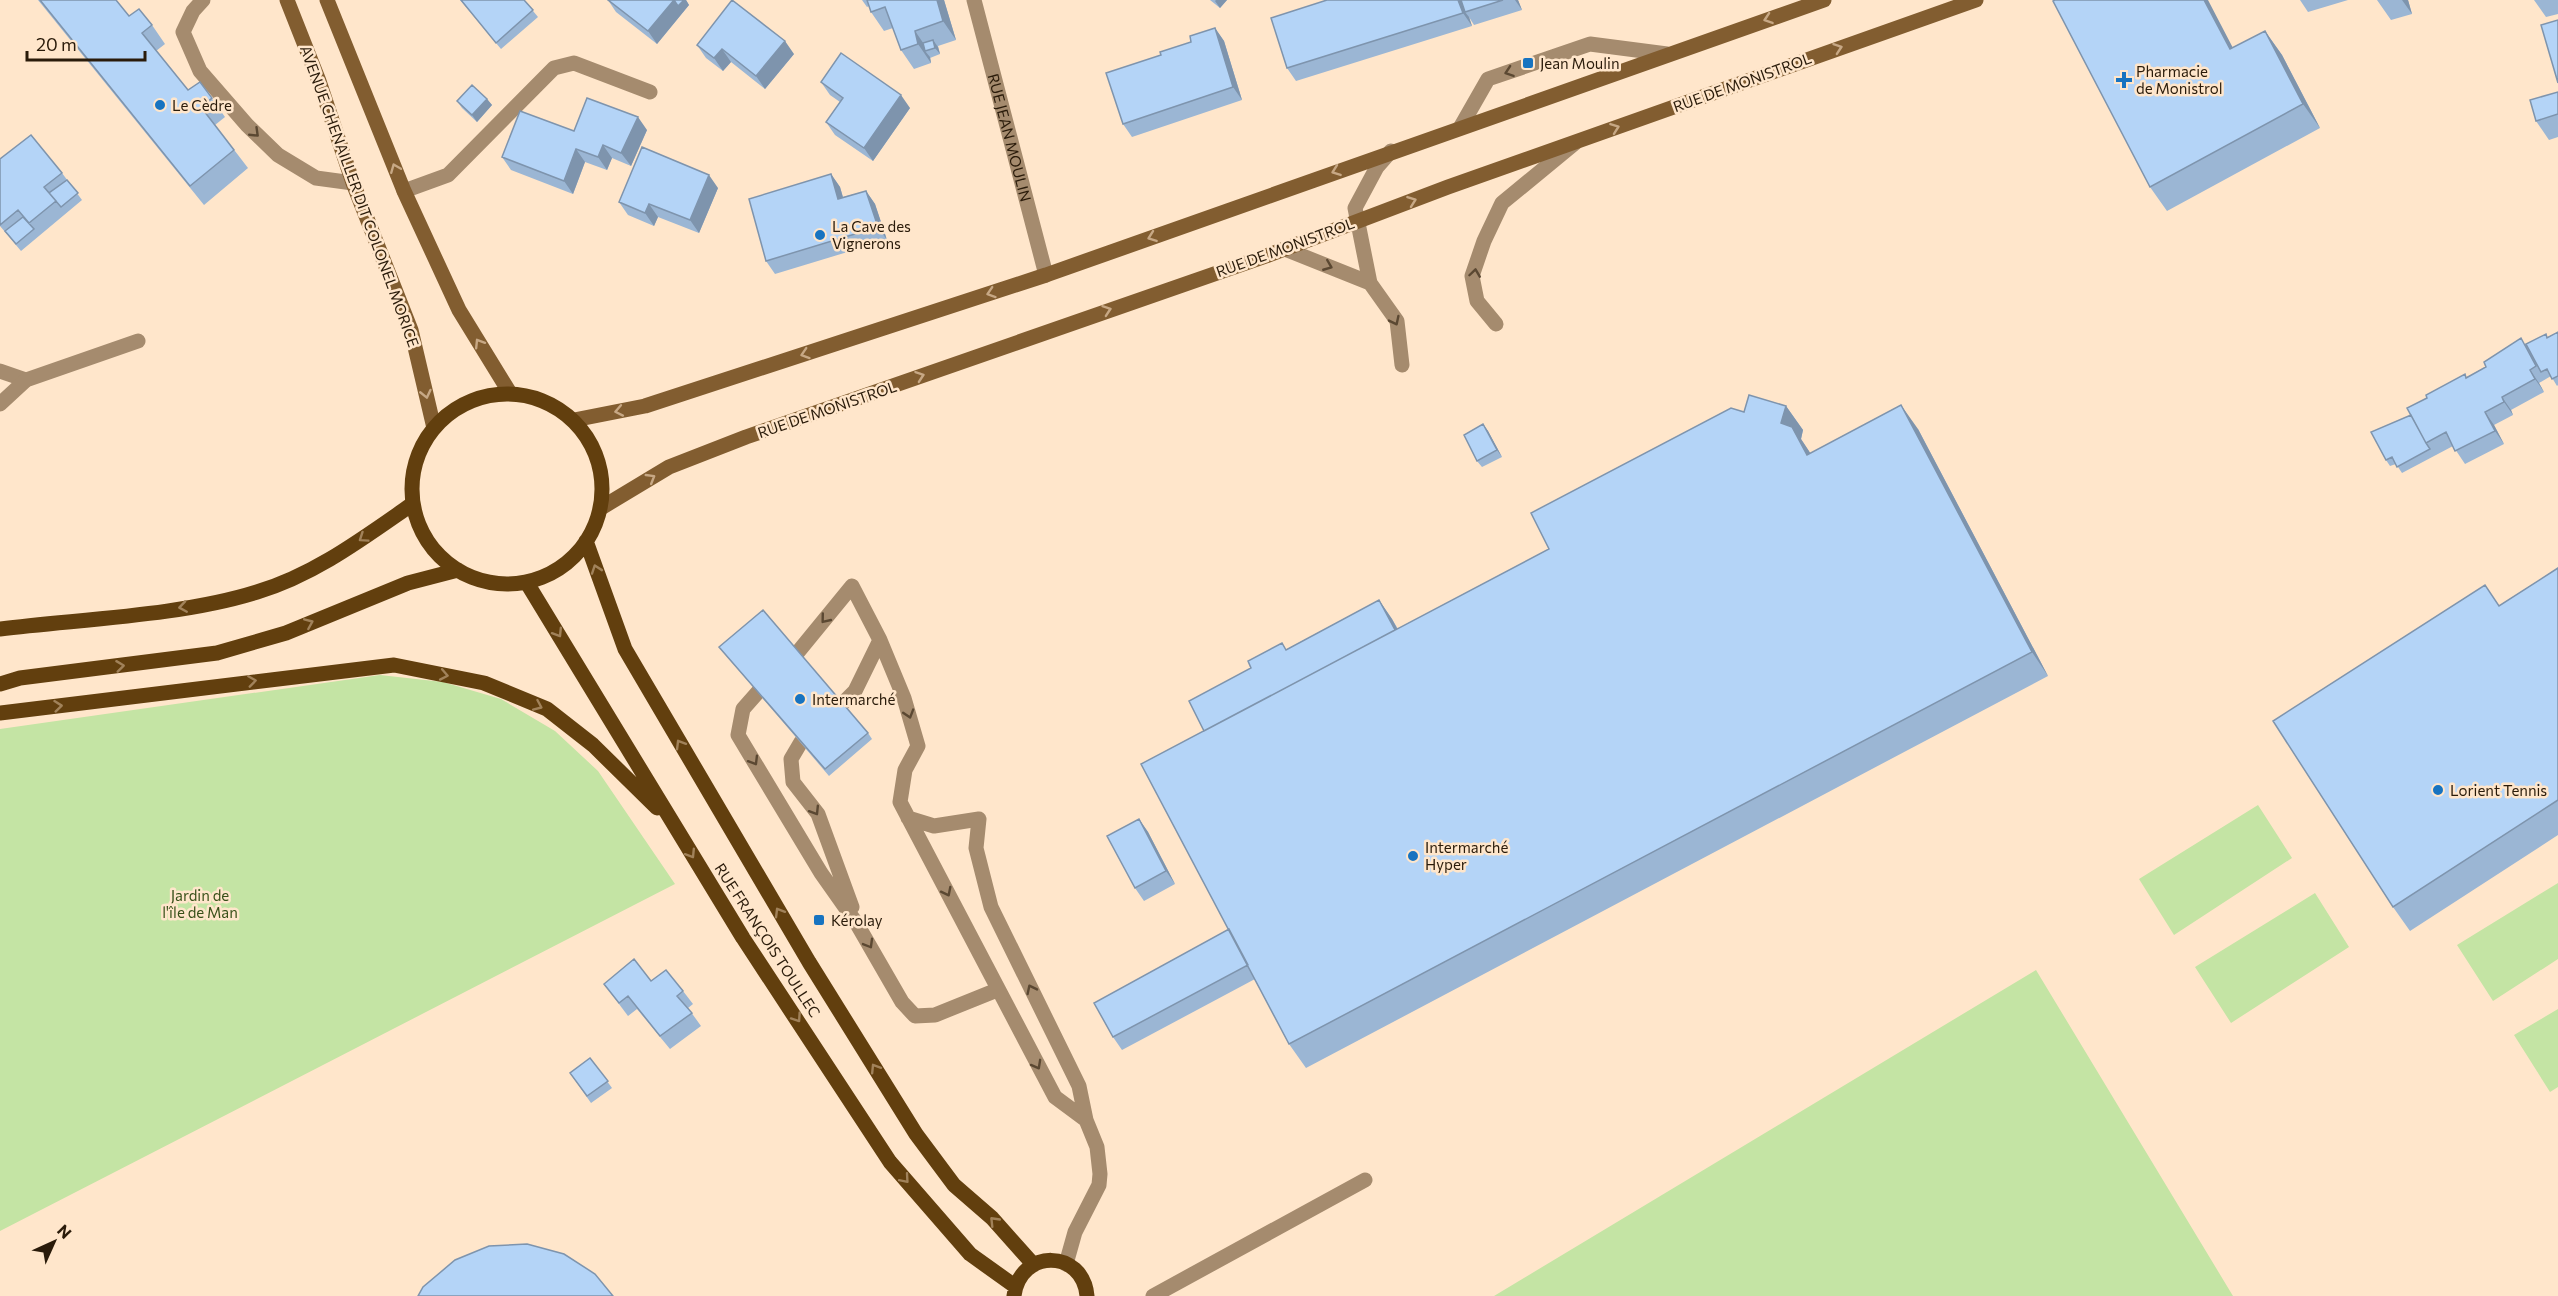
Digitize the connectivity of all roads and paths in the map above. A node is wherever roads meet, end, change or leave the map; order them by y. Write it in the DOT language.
graph roads {
  1 [pos="203,0"];
  2 [pos="286,0"];
  3 [pos="327,0"];
  4 [pos="974,0"];
  5 [pos="1824,0"];
  6 [pos="1976,0"];
  7 [pos="1667,54"];
  8 [pos="650,92"];
  9 [pos="1460,128"];
  10 [pos="1577,141"];
  11 [pos="1391,151"];
  12 [pos="353,183"];
  13 [pos="404,191"];
  14 [pos="1357,220"];
  15 [pos="1286,249"];
  16 [pos="1046,275"];
  17 [pos="1370,283"];
  18 [pos="1496,324"];
  19 [pos="138,341"];
  20 [pos="1402,365"];
  21 [pos="0,371"];
  22 [pos="26,380"];
  23 [pos="510,393"];
  24 [pos="0,404"];
  25 [pos="574,420"];
  26 [pos="434,428"];
  27 [pos="411,505"];
  28 [pos="601,508"];
  29 [pos="586,541"];
  30 [pos="458,570"];
  31 [pos="528,583"];
  32 [pos="0,628"];
  33 [pos="880,640"];
  34 [pos="798,652"];
  35 [pos="0,684"];
  36 [pos="758,692"];
  37 [pos="841,705"];
  38 [pos="0,713"];
  39 [pos="801,741"];
  40 [pos="908,818"];
  41 [pos="671,821"];
  42 [pos="857,924"];
  43 [pos="997,990"];
  44 [pos="1086,1120"];
  45 [pos="1365,1180"];
  46 [pos="1034,1264"];
  47 [pos="1066,1264"];
  48 [pos="1015,1291"];
  49 [pos="1087,1296"];
  50 [pos="1153,1296"];
  1 -- 12 [label="street, one-way"];
  2 -- 12 [label="main road, AVENUE CHENAILLER DIT COLONEL MORICE"];
  13 -- 3 [label="main road, one-way"];
  4 -- 16 [label="street, RUE JEAN MOULIN"];
  5 -- 7 [label="main road, one-way"];
  10 -- 6 [label="main road, RUE DE MONISTROL, one-way"];
  7 -- 9 [label="main road"];
  7 -- 9 [label="street, one-way"];
  8 -- 13 [label="street"];
  9 -- 11 [label="main road"];
  14 -- 10 [label="main road, RUE DE MONISTROL, one-way"];
  18 -- 10 [label="street, one-way"];
  11 -- 14 [label="street"];
  11 -- 16 [label="main road, one-way"];
  12 -- 26 [label="main road, AVENUE CHENAILLER DIT COLONEL MORICE, one-way"];
  23 -- 13 [label="main road, one-way"];
  14 -- 15 [label="main road, RUE DE MONISTROL"];
  14 -- 17 [label="street"];
  15 -- 17 [label="street, one-way"];
  28 -- 15 [label="main road, RUE DE MONISTROL, one-way"];
  16 -- 25 [label="main road, one-way"];
  17 -- 20 [label="street, one-way"];
  19 -- 22 [label="street"];
  21 -- 22 [label="street"];
  22 -- 24 [label="street"];
  23 -- 25 [label="main road"];
  23 -- 26 [label="main road"];
  25 -- 28 [label="main road"];
  26 -- 27 [label="main road"];
  27 -- 30 [label="main road"];
  27 -- 32 [label="main road, one-way"];
  28 -- 29 [label="main road"];
  29 -- 31 [label="main road"];
  46 -- 29 [label="main road, RUE FRANÇOIS TOULLEC, one-way"];
  30 -- 31 [label="main road"];
  35 -- 30 [label="main road, one-way"];
  31 -- 41 [label="main road, RUE FRANÇOIS TOULLEC, one-way"];
  33 -- 34 [label="street, one-way"];
  33 -- 37 [label="street"];
  33 -- 40 [label="street, one-way"];
  36 -- 42 [label="street, one-way"];
  38 -- 41 [label="main road, one-way"];
  39 -- 42 [label="street, one-way"];
  40 -- 43 [label="street, one-way"];
  44 -- 40 [label="street, one-way"];
  41 -- 48 [label="main road, RUE FRANÇOIS TOULLEC, one-way"];
  42 -- 43 [label="street, one-way"];
  43 -- 44 [label="street, one-way"];
  44 -- 47 [label="street"];
  45 -- 50 [label="street"];
  46 -- 47 [label="main road"];
  46 -- 48 [label="main road"];
  47 -- 49 [label="main road"];
}
